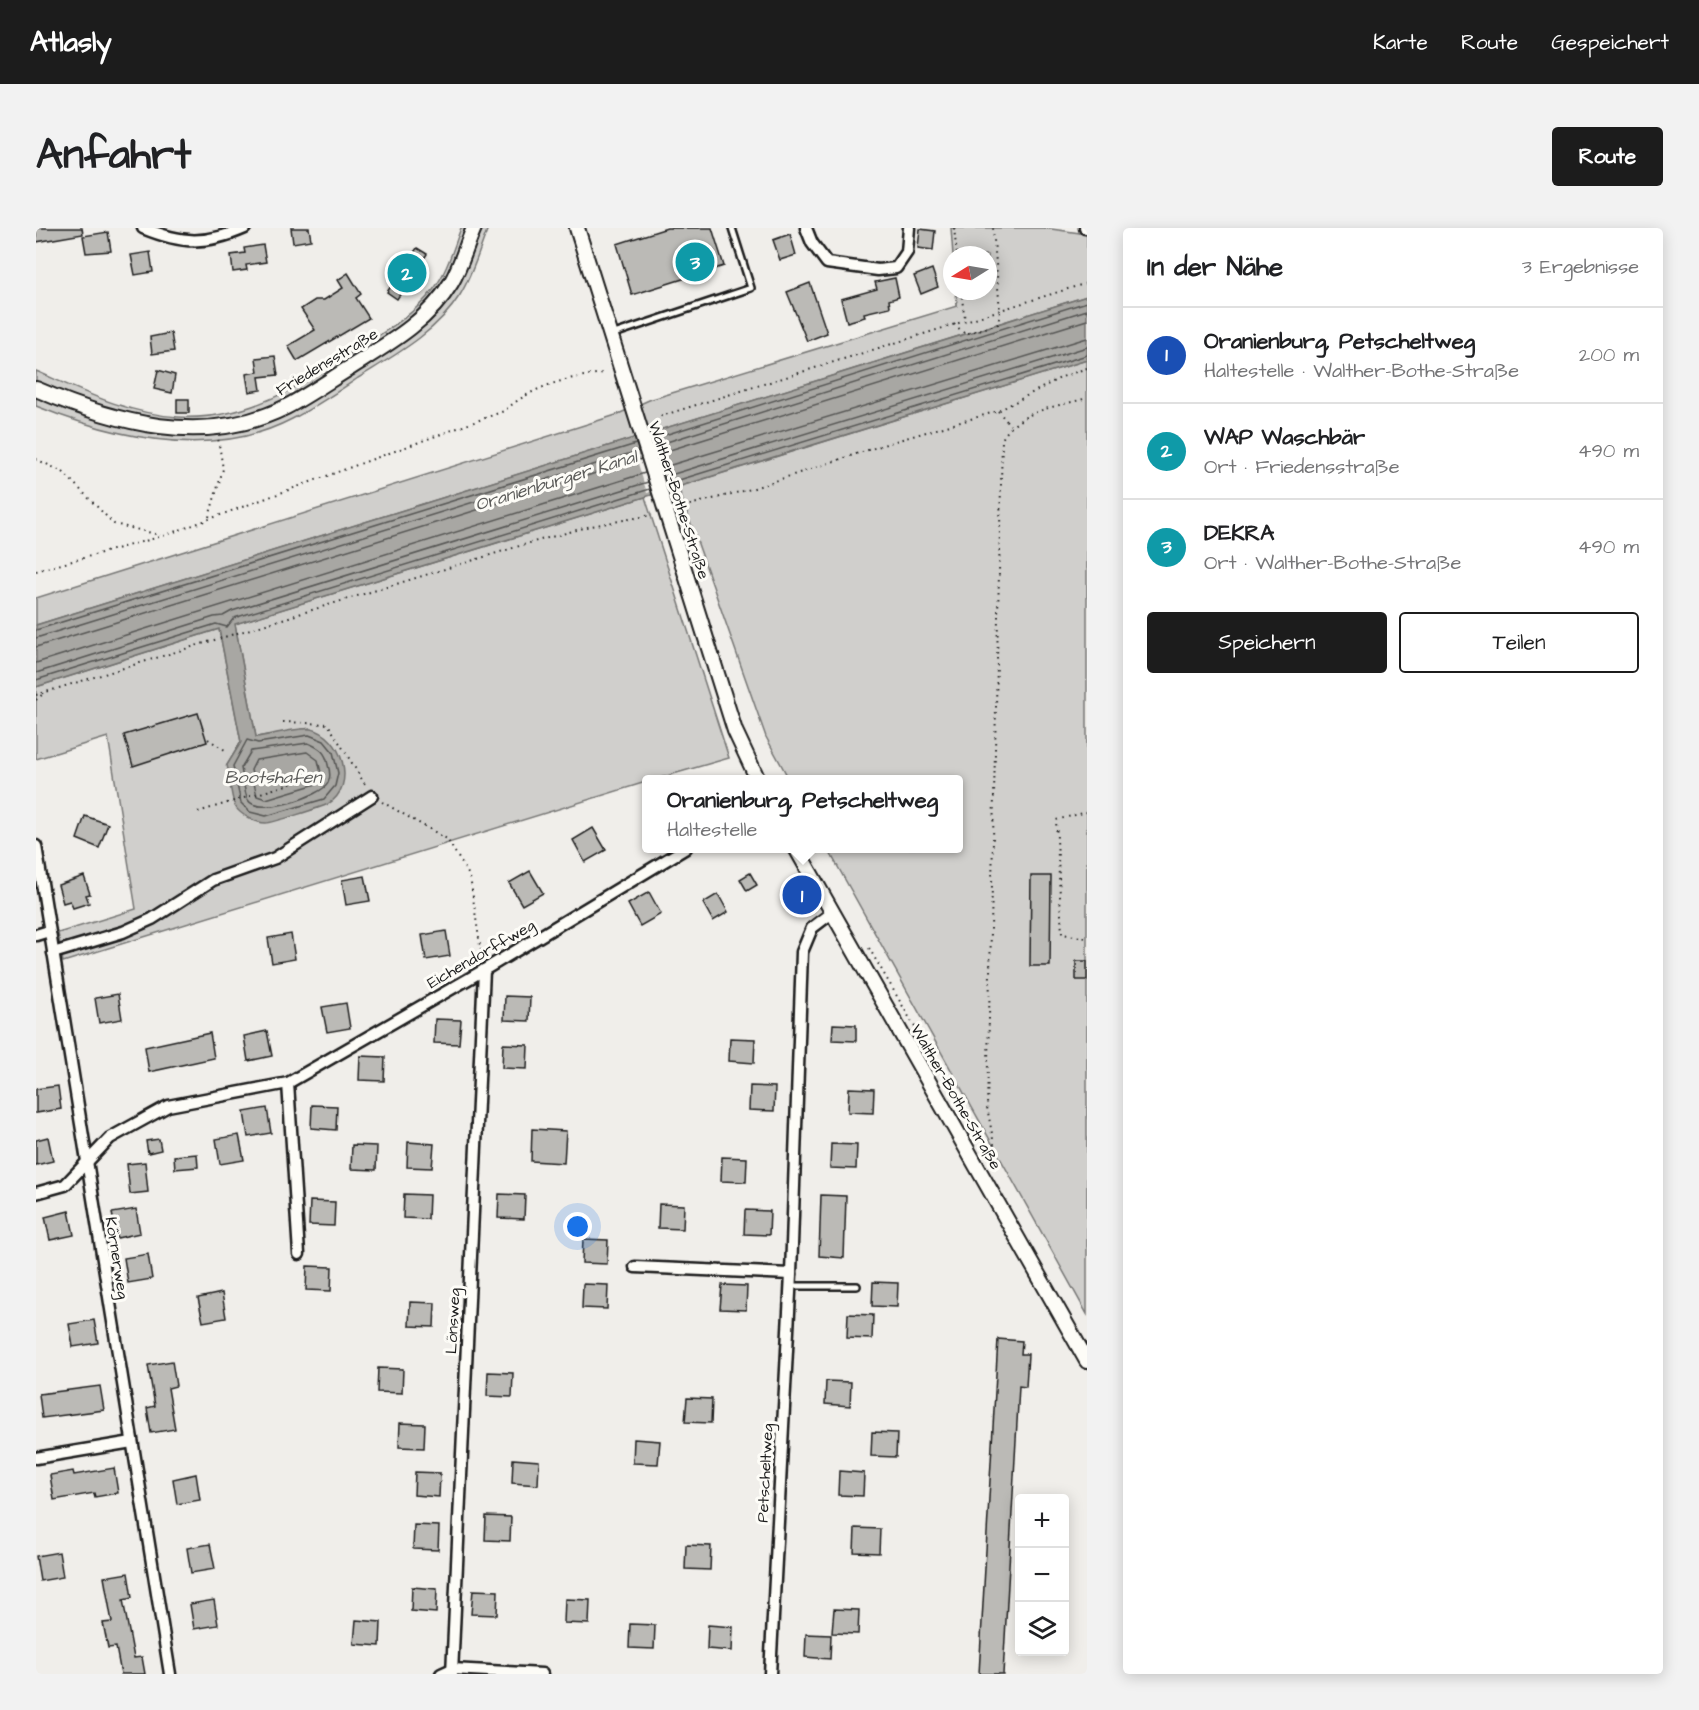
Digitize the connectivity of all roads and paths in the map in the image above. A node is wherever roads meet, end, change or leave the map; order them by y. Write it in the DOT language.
graph roads {
  1 [pos="143,228"];
  2 [pos="245,228"];
  3 [pos="474,228"];
  4 [pos="577,228"];
  5 [pos="732,228"];
  6 [pos="806,228"];
  7 [pos="909,228"];
  8 [pos="954,228"];
  9 [pos="993,228"];
  10 [pos="956,246"];
  11 [pos="1087,284"];
  12 [pos="962,300"];
  13 [pos="1000,311"];
  14 [pos="965,321"];
  15 [pos="954,324"];
  16 [pos="610,336"];
  17 [pos="1087,368"];
  18 [pos="603,373"];
  19 [pos="36,389"];
  20 [pos="1087,398"];
  21 [pos="998,411"];
  22 [pos="1011,425"];
  23 [pos="216,427"];
  24 [pos="649,428"];
  25 [pos="36,459"];
  26 [pos="674,510"];
  27 [pos="656,515"];
  28 [pos="209,518"];
  29 [pos="163,536"];
  30 [pos="36,571"];
  31 [pos="45,692"];
  32 [pos="36,694"];
  33 [pos="36,700"];
  34 [pos="283,722"];
  35 [pos="208,739"];
  36 [pos="225,750"];
  37 [pos="756,775"];
  38 [pos="314,777"];
  39 [pos="372,796"];
  40 [pos="198,812"];
  41 [pos="1087,812"];
  42 [pos="36,846"];
  43 [pos="680,853"];
  44 [pos="798,853"];
  45 [pos="833,912"];
  46 [pos="49,931"];
  47 [pos="36,935"];
  48 [pos="1087,938"];
  49 [pos="53,953"];
  50 [pos="484,970"];
  51 [pos="288,1083"];
  52 [pos="86,1163"];
  53 [pos="982,1174"];
  54 [pos="36,1193"];
  55 [pos="299,1254"];
  56 [pos="635,1267"];
  57 [pos="791,1274"];
  58 [pos="790,1286"];
  59 [pos="857,1286"];
  60 [pos="1087,1361"];
  61 [pos="132,1442"];
  62 [pos="36,1458"];
  63 [pos="452,1672"];
  64 [pos="170,1674"];
  65 [pos="441,1674"];
  66 [pos="542,1674"];
  67 [pos="770,1674"];
  1 -- 2 [label="street"];
  3 -- 23 [label="street, Friedensstraße"];
  4 -- 16 [label="street, Walther-Bothe-Straße"];
  5 -- 16 [label="lane"];
  6 -- 7 [label="street"];
  8 -- 10 [label="path"];
  9 -- 13 [label="path"];
  11 -- 13 [label="path"];
  12 -- 14 [label="path"];
  13 -- 14 [label="path"];
  13 -- 15 [label="path"];
  14 -- 15 [label="path"];
  15 -- 24 [label="path"];
  16 -- 37 [label="street, Walther-Bothe-Straße"];
  17 -- 21 [label="path"];
  18 -- 28 [label="path"];
  19 -- 23 [label="street, Friedensstraße"];
  20 -- 22 [label="path"];
  21 -- 22 [label="path"];
  21 -- 26 [label="path"];
  22 -- 53 [label="path"];
  23 -- 28 [label="path"];
  25 -- 29 [label="path"];
  27 -- 31 [label="path"];
  28 -- 29 [label="path"];
  29 -- 30 [label="path"];
  31 -- 32 [label="path"];
  31 -- 33 [label="path"];
  34 -- 39 [label="path"];
  35 -- 36 [label="path"];
  38 -- 40 [label="path"];
  39 -- 49 [label="street"];
  39 -- 50 [label="path"];
  41 -- 48 [label="path"];
  42 -- 46 [label="street, Körnerweg"];
  43 -- 50 [label="street, Eichendorffweg"];
  44 -- 45 [label="street, Walther-Bothe-Straße"];
  45 -- 53 [label="street, Walther-Bothe-Straße"];
  45 -- 57 [label="street, Petscheltweg"];
  46 -- 47 [label="street"];
  46 -- 49 [label="street, Körnerweg"];
  49 -- 52 [label="street, Körnerweg"];
  50 -- 51 [label="street, Eichendorffweg"];
  50 -- 63 [label="street, Lönsweg"];
  51 -- 52 [label="street, Eichendorffweg"];
  51 -- 55 [label="street"];
  52 -- 54 [label="street, Eichendorffweg"];
  52 -- 61 [label="street, Körnerweg"];
  53 -- 60 [label="street, Walther-Bothe-Straße"];
  56 -- 57 [label="street"];
  57 -- 58 [label="street, Petscheltweg"];
  58 -- 59 [label="lane"];
  58 -- 67 [label="street, Petscheltweg"];
  61 -- 62 [label="street"];
  61 -- 64 [label="street, Körnerweg"];
  63 -- 65 [label="street"];
  63 -- 66 [label="street"];
}
